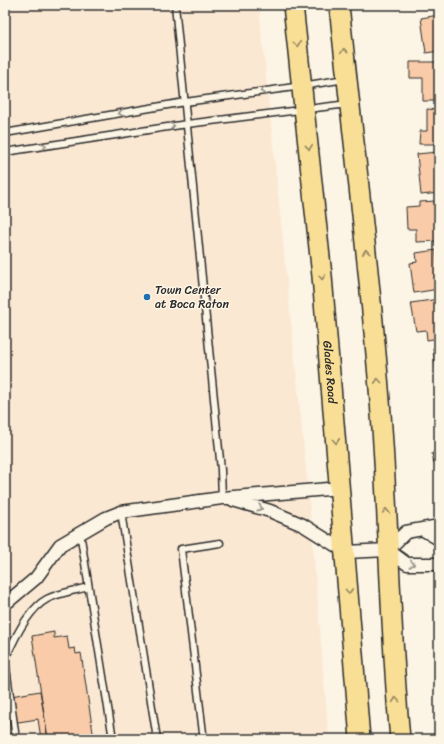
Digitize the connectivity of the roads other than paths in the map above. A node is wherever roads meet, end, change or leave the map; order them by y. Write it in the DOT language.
graph roads {
  1 [pos="175,5"];
  2 [pos="293,5"];
  3 [pos="339,5"];
  4 [pos="347,78"];
  5 [pos="302,86"];
  6 [pos="185,102"];
  7 [pos="350,104"];
  8 [pos="305,108"];
  9 [pos="187,124"];
  10 [pos="5,133"];
  11 [pos="5,152"];
  12 [pos="340,488"];
  13 [pos="222,498"];
  14 [pos="121,512"];
  15 [pos="439,526"];
  16 [pos="422,529"];
  17 [pos="80,532"];
  18 [pos="439,539"];
  19 [pos="220,543"];
  20 [pos="388,550"];
  21 [pos="346,552"];
  22 [pos="439,564"];
  23 [pos="88,587"];
  24 [pos="5,604"];
  25 [pos="203,733"];
  26 [pos="16,739"];
  27 [pos="113,739"];
  28 [pos="157,739"];
  29 [pos="360,739"];
  30 [pos="400,739"];
  1 -- 6 [label="lane"];
  2 -- 5 [label="main road, Glades Road, one-way"];
  4 -- 3 [label="main road, one-way"];
  4 -- 5 [label="lane"];
  4 -- 7 [label="main road"];
  5 -- 6 [label="lane, one-way"];
  5 -- 8 [label="main road, Glades Road"];
  6 -- 9 [label="lane"];
  6 -- 10 [label="lane, one-way"];
  7 -- 8 [label="lane"];
  20 -- 7 [label="main road, one-way"];
  8 -- 9 [label="lane"];
  8 -- 12 [label="main road, Glades Road, one-way"];
  11 -- 9 [label="lane, one-way"];
  9 -- 13 [label="lane"];
  12 -- 13 [label="street"];
  12 -- 21 [label="main road, Glades Road"];
  13 -- 14 [label="street"];
  13 -- 21 [label="street, one-way"];
  14 -- 17 [label="street"];
  14 -- 28 [label="lane"];
  15 -- 16 [label="street"];
  16 -- 18 [label="street"];
  16 -- 20 [label="street"];
  17 -- 23 [label="lane"];
  17 -- 24 [label="street"];
  19 -- 25 [label="lane"];
  20 -- 21 [label="street"];
  20 -- 22 [label="street, one-way"];
  30 -- 20 [label="main road, one-way"];
  21 -- 29 [label="main road, Glades Road, one-way"];
  23 -- 26 [label="lane"];
  23 -- 27 [label="lane"];
}
